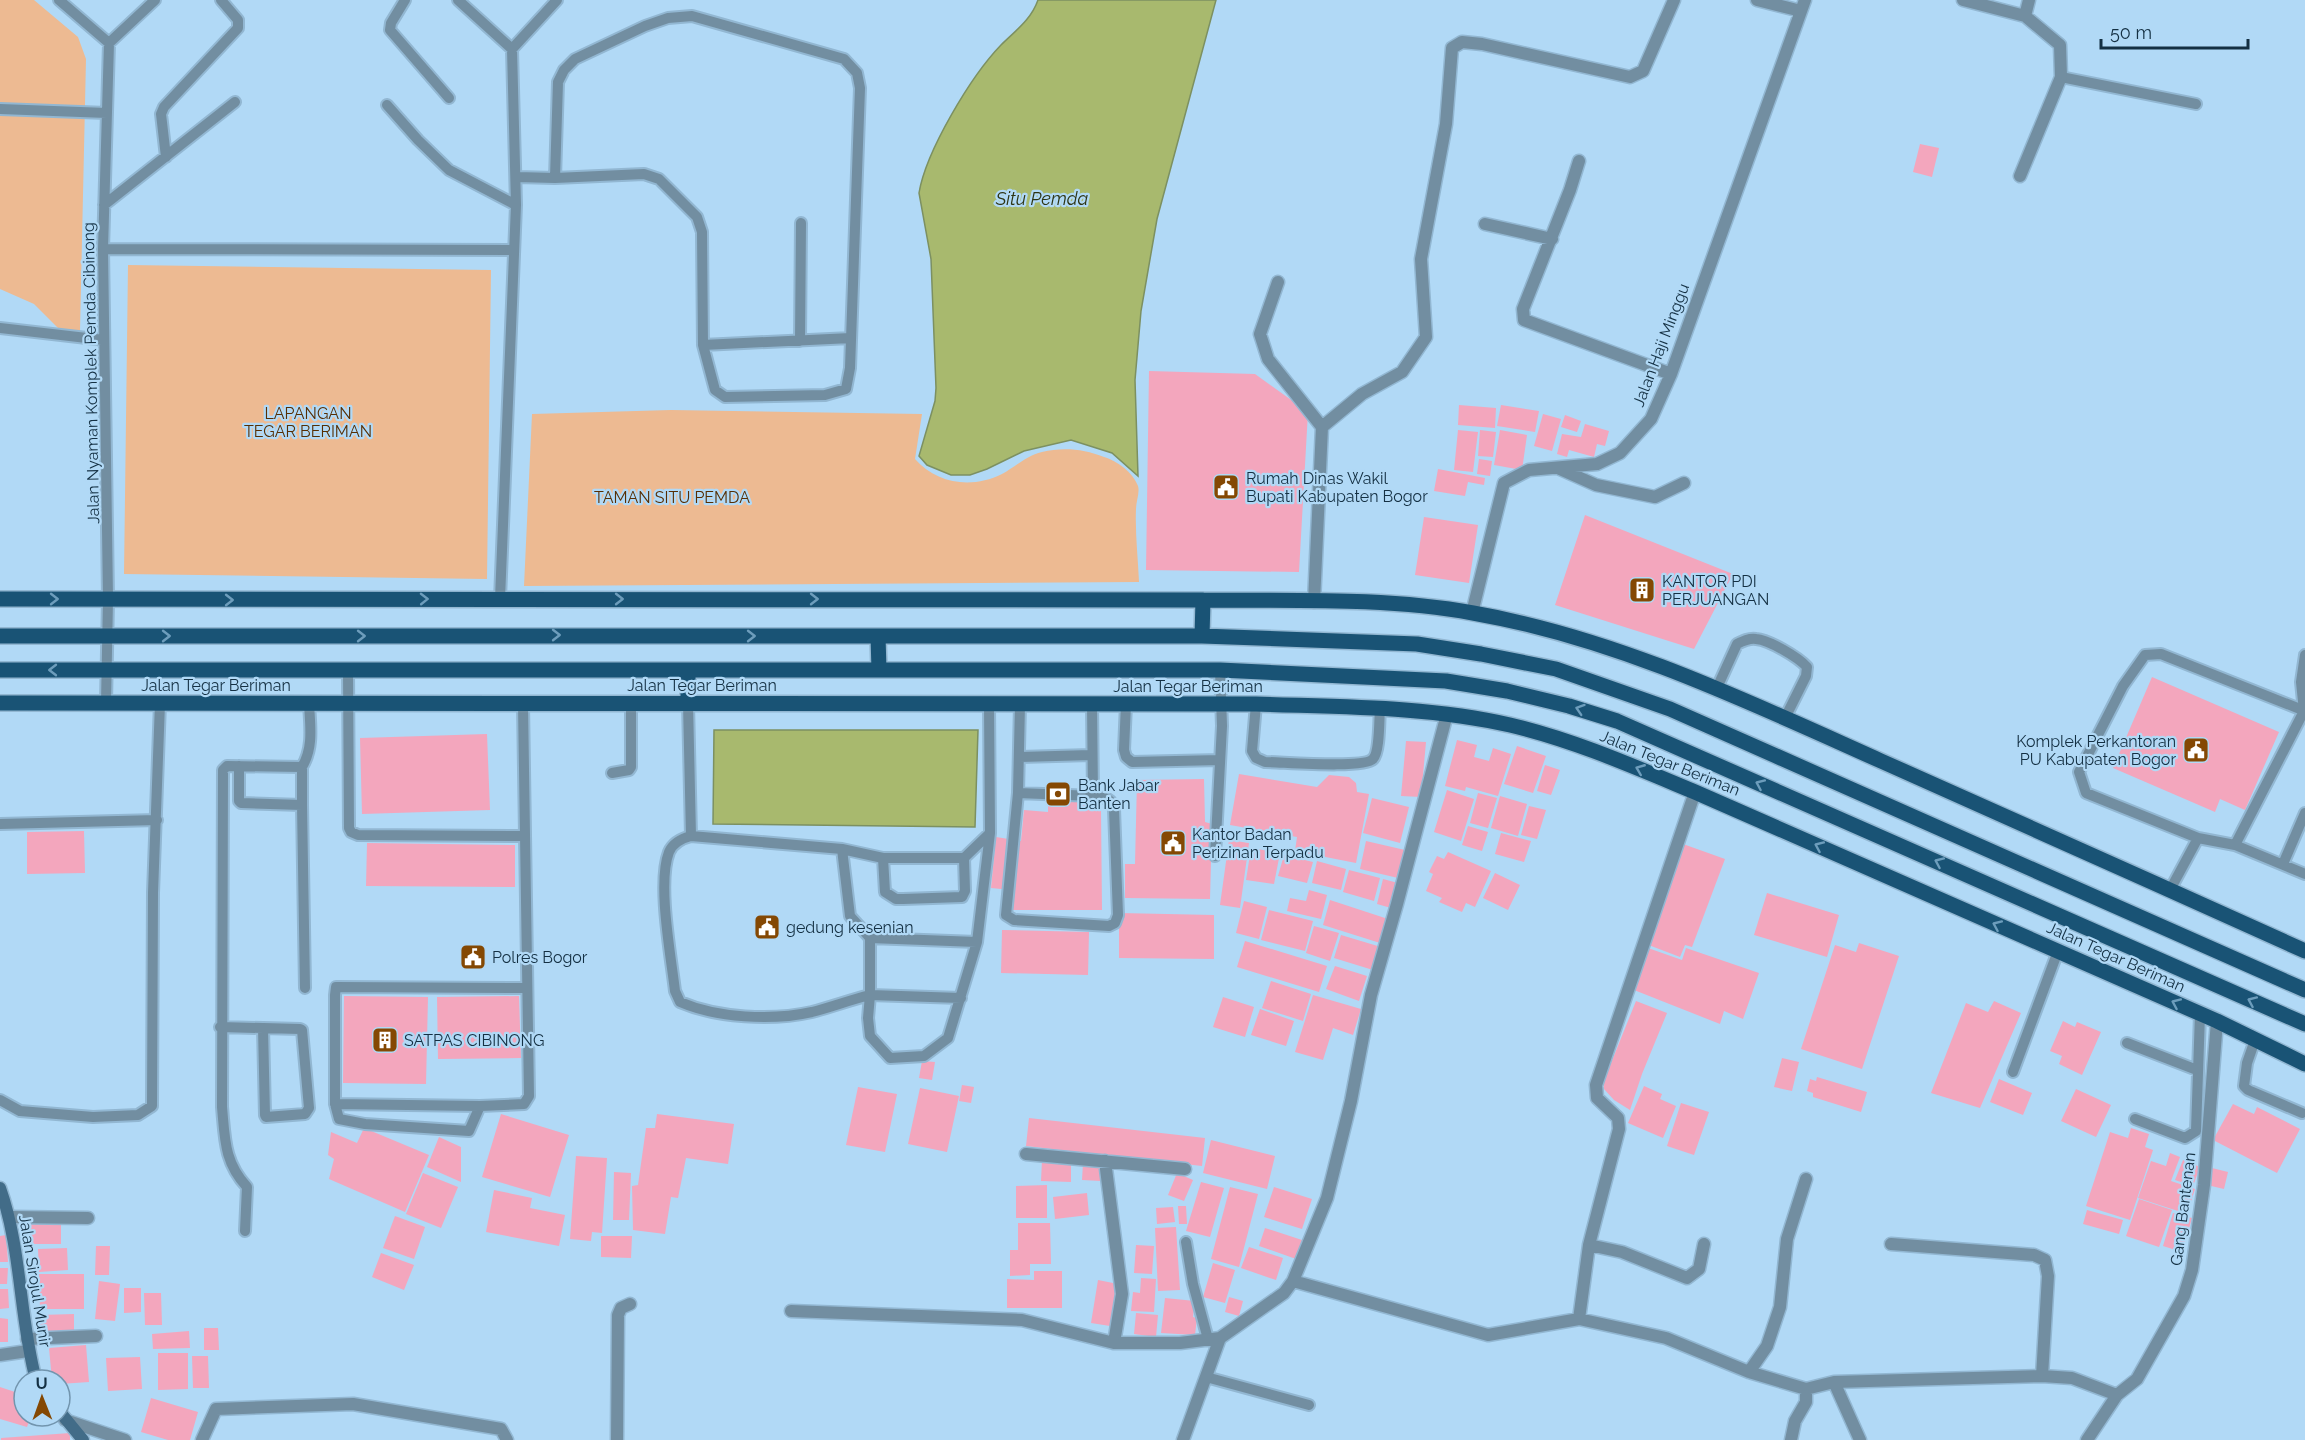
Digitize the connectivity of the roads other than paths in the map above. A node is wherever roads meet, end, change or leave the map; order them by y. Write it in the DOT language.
graph roads {
  1 [pos="59,0"];
  2 [pos="155,0"];
  3 [pos="221,0"];
  4 [pos="405,0"];
  5 [pos="458,0"];
  6 [pos="557,0"];
  7 [pos="1674,0"];
  8 [pos="1757,0"];
  9 [pos="1963,0"];
  10 [pos="2029,0"];
  11 [pos="1803,6"];
  12 [pos="2025,16"];
  13 [pos="109,43"];
  14 [pos="512,49"];
  15 [pos="2061,77"];
  16 [pos="448,98"];
  17 [pos="235,102"];
  18 [pos="2196,104"];
  19 [pos="387,105"];
  20 [pos="0,109"];
  21 [pos="107,113"];
  22 [pos="166,157"];
  23 [pos="1579,160"];
  24 [pos="2020,176"];
  25 [pos="516,177"];
  26 [pos="555,178"];
  27 [pos="516,205"];
  28 [pos="104,206"];
  29 [pos="801,223"];
  30 [pos="1485,224"];
  31 [pos="1552,239"];
  32 [pos="103,249"];
  33 [pos="513,250"];
  34 [pos="1278,282"];
  35 [pos="0,328"];
  36 [pos="851,338"];
  37 [pos="104,340"];
  38 [pos="800,341"];
  39 [pos="703,345"];
  40 [pos="1671,374"];
  41 [pos="1322,427"];
  42 [pos="1559,469"];
  43 [pos="1684,483"];
  44 [pos="0,599"];
  45 [pos="108,599"];
  46 [pos="500,599"];
  47 [pos="1203,600"];
  48 [pos="1314,602"];
  49 [pos="1472,613"];
  50 [pos="0,636"];
  51 [pos="107,636"];
  52 [pos="878,636"];
  53 [pos="1202,636"];
  54 [pos="2305,655"];
  55 [pos="0,670"];
  56 [pos="106,670"];
  57 [pos="348,670"];
  58 [pos="688,670"];
  59 [pos="879,670"];
  60 [pos="1220,670"];
  61 [pos="1716,690"];
  62 [pos="0,703"];
  63 [pos="106,703"];
  64 [pos="160,703"];
  65 [pos="309,703"];
  66 [pos="348,703"];
  67 [pos="631,703"];
  68 [pos="688,703"];
  69 [pos="524,704"];
  70 [pos="989,704"];
  71 [pos="1020,704"];
  72 [pos="1092,704"];
  73 [pos="1126,704"];
  74 [pos="1222,704"];
  75 [pos="1256,704"];
  76 [pos="1380,708"];
  77 [pos="2305,711"];
  78 [pos="1447,714"];
  79 [pos="1785,718"];
  80 [pos="1091,755"];
  81 [pos="1020,757"];
  82 [pos="1220,760"];
  83 [pos="239,766"];
  84 [pos="302,767"];
  85 [pos="612,773"];
  86 [pos="1695,792"];
  87 [pos="1018,794"];
  88 [pos="1093,796"];
  89 [pos="302,805"];
  90 [pos="2305,813"];
  91 [pos="157,820"];
  92 [pos="0,824"];
  93 [pos="990,833"];
  94 [pos="525,836"];
  95 [pos="692,836"];
  96 [pos="2198,838"];
  97 [pos="2235,845"];
  98 [pos="842,849"];
  99 [pos="1215,856"];
  100 [pos="883,858"];
  101 [pos="964,858"];
  102 [pos="2283,864"];
  103 [pos="2305,874"];
  104 [pos="2170,890"];
  105 [pos="870,938"];
  106 [pos="977,942"];
  107 [pos="2058,951"];
  108 [pos="2305,951"];
  109 [pos="306,988"];
  110 [pos="527,988"];
  111 [pos="2305,990"];
  112 [pos="870,995"];
  113 [pos="961,998"];
  114 [pos="2200,1014"];
  115 [pos="2217,1021"];
  116 [pos="2305,1023"];
  117 [pos="220,1027"];
  118 [pos="263,1028"];
  119 [pos="2255,1040"];
  120 [pos="2127,1043"];
  121 [pos="2305,1064"];
  122 [pos="2197,1070"];
  123 [pos="2013,1072"];
  124 [pos="0,1100"];
  125 [pos="335,1104"];
  126 [pos="480,1106"];
  127 [pos="2302,1113"];
  128 [pos="2135,1119"];
  129 [pos="1026,1154"];
  130 [pos="1105,1161"];
  131 [pos="1185,1169"];
  132 [pos="1806,1179"];
  133 [pos="0,1188"];
  134 [pos="10,1217"];
  135 [pos="88,1218"];
  136 [pos="245,1231"];
  137 [pos="1186,1242"];
  138 [pos="1704,1244"];
  139 [pos="1891,1244"];
  140 [pos="1589,1245"];
  141 [pos="1293,1281"];
  142 [pos="630,1304"];
  143 [pos="791,1311"];
  144 [pos="1579,1319"];
  145 [pos="96,1336"];
  146 [pos="1214,1339"];
  147 [pos="1114,1343"];
  148 [pos="28,1345"];
  149 [pos="0,1355"];
  150 [pos="33,1368"];
  151 [pos="1749,1372"];
  152 [pos="2042,1376"];
  153 [pos="1206,1377"];
  154 [pos="1834,1382"];
  155 [pos="1806,1389"];
  156 [pos="2117,1395"];
  157 [pos="1309,1405"];
  158 [pos="72,1419"];
  159 [pos="72,1427"];
  160 [pos="83,1440"];
  161 [pos="125,1440"];
  162 [pos="202,1440"];
  163 [pos="507,1440"];
  164 [pos="617,1440"];
  165 [pos="1183,1440"];
  166 [pos="1791,1440"];
  167 [pos="1860,1440"];
  168 [pos="2087,1440"];
  1 -- 13 [label="lane"];
  2 -- 13 [label="lane"];
  3 -- 22 [label="lane"];
  4 -- 16 [label="lane"];
  5 -- 14 [label="lane"];
  6 -- 14 [label="lane"];
  7 -- 41 [label="street"];
  8 -- 11 [label="street"];
  9 -- 12 [label="street"];
  10 -- 12 [label="street"];
  11 -- 40 [label="street, Jalan Haji Minggu"];
  12 -- 15 [label="street"];
  13 -- 21 [label="lane, Jalan Nyaman Komplek Pemda Cibinong"];
  14 -- 25 [label="lane"];
  15 -- 18 [label="lane"];
  15 -- 24 [label="street"];
  17 -- 22 [label="lane"];
  19 -- 27 [label="lane"];
  20 -- 21 [label="lane"];
  21 -- 28 [label="lane, Jalan Nyaman Komplek Pemda Cibinong"];
  22 -- 28 [label="lane"];
  23 -- 31 [label="street"];
  25 -- 26 [label="lane"];
  25 -- 27 [label="lane"];
  26 -- 36 [label="lane"];
  26 -- 39 [label="lane"];
  27 -- 33 [label="lane"];
  28 -- 32 [label="lane, Jalan Nyaman Komplek Pemda Cibinong"];
  29 -- 38 [label="lane"];
  30 -- 31 [label="street"];
  31 -- 40 [label="street"];
  32 -- 33 [label="lane"];
  32 -- 37 [label="lane, Jalan Nyaman Komplek Pemda Cibinong"];
  33 -- 46 [label="lane"];
  34 -- 41 [label="street"];
  35 -- 37 [label="lane"];
  36 -- 38 [label="lane"];
  36 -- 39 [label="lane"];
  37 -- 45 [label="lane, Jalan Nyaman Komplek Pemda Cibinong"];
  38 -- 39 [label="lane"];
  40 -- 42 [label="street, Jalan Haji Minggu"];
  41 -- 48 [label="street"];
  42 -- 43 [label="street"];
  42 -- 49 [label="street, Jalan Haji Minggu"];
  44 -- 45 [label="main road, one-way"];
  45 -- 46 [label="main road, one-way"];
  45 -- 51 [label="lane, Jalan Nyaman Komplek Pemda Cibinong"];
  46 -- 47 [label="main road, one-way"];
  47 -- 48 [label="main road"];
  47 -- 53 [label="main road"];
  48 -- 49 [label="main road"];
  49 -- 61 [label="main road"];
  50 -- 51 [label="main road"];
  51 -- 52 [label="main road, one-way"];
  51 -- 56 [label="lane, Jalan Nyaman Komplek Pemda Cibinong"];
  52 -- 53 [label="main road"];
  52 -- 59 [label="main road"];
  53 -- 111 [label="main road"];
  54 -- 77 [label="lane"];
  56 -- 55 [label="main road, Jalan Tegar Beriman, one-way"];
  56 -- 57 [label="main road, Jalan Tegar Beriman"];
  56 -- 63 [label="lane, Jalan Nyaman Komplek Pemda Cibinong"];
  57 -- 58 [label="main road, Jalan Tegar Beriman"];
  57 -- 66 [label="lane"];
  58 -- 59 [label="main road, Jalan Tegar Beriman"];
  58 -- 68 [label="main road"];
  59 -- 60 [label="main road, Jalan Tegar Beriman"];
  60 -- 74 [label="lane"];
  116 -- 60 [label="main road, Jalan Tegar Beriman, one-way"];
  61 -- 79 [label="main road"];
  61 -- 79 [label="lane"];
  62 -- 63 [label="main road, Jalan Tegar Beriman"];
  63 -- 64 [label="main road, Jalan Tegar Beriman"];
  64 -- 65 [label="main road, Jalan Tegar Beriman"];
  64 -- 91 [label="lane"];
  65 -- 66 [label="main road, Jalan Tegar Beriman"];
  65 -- 84 [label="lane"];
  66 -- 69 [label="main road, Jalan Tegar Beriman"];
  66 -- 94 [label="lane"];
  67 -- 68 [label="main road, Jalan Tegar Beriman"];
  67 -- 69 [label="main road, Jalan Tegar Beriman"];
  67 -- 85 [label="lane"];
  68 -- 70 [label="main road, Jalan Tegar Beriman"];
  68 -- 95 [label="lane"];
  69 -- 94 [label="lane"];
  70 -- 71 [label="main road, Jalan Tegar Beriman"];
  70 -- 93 [label="lane"];
  71 -- 72 [label="main road, Jalan Tegar Beriman"];
  71 -- 81 [label="lane"];
  72 -- 73 [label="main road, Jalan Tegar Beriman"];
  72 -- 80 [label="lane"];
  73 -- 74 [label="main road, Jalan Tegar Beriman"];
  73 -- 82 [label="lane"];
  74 -- 75 [label="main road, Jalan Tegar Beriman"];
  74 -- 82 [label="lane"];
  75 -- 76 [label="main road, Jalan Tegar Beriman"];
  75 -- 76 [label="lane"];
  76 -- 78 [label="main road, Jalan Tegar Beriman"];
  77 -- 96 [label="lane"];
  77 -- 97 [label="lane"];
  86 -- 78 [label="main road, Jalan Tegar Beriman, one-way"];
  78 -- 141 [label="street"];
  79 -- 104 [label="main road"];
  80 -- 81 [label="lane"];
  80 -- 88 [label="lane"];
  81 -- 87 [label="lane"];
  82 -- 99 [label="lane"];
  83 -- 84 [label="lane"];
  83 -- 89 [label="lane"];
  83 -- 117 [label="lane"];
  84 -- 89 [label="lane"];
  107 -- 86 [label="main road, Jalan Tegar Beriman, one-way"];
  86 -- 140 [label="street"];
  87 -- 88 [label="lane"];
  87 -- 88 [label="lane"];
  89 -- 109 [label="lane"];
  90 -- 102 [label="lane"];
  91 -- 92 [label="lane"];
  91 -- 124 [label="lane"];
  93 -- 101 [label="lane"];
  93 -- 106 [label="lane"];
  94 -- 110 [label="lane"];
  95 -- 98 [label="lane"];
  95 -- 112 [label="lane"];
  96 -- 97 [label="lane"];
  96 -- 104 [label="lane"];
  97 -- 102 [label="lane"];
  98 -- 100 [label="lane"];
  98 -- 105 [label="lane"];
  100 -- 101 [label="lane"];
  100 -- 101 [label="lane"];
  102 -- 103 [label="lane"];
  104 -- 108 [label="main road"];
  105 -- 106 [label="lane"];
  105 -- 112 [label="lane"];
  106 -- 113 [label="lane"];
  114 -- 107 [label="main road, Jalan Tegar Beriman, one-way"];
  107 -- 123 [label="lane"];
  110 -- 125 [label="lane"];
  110 -- 126 [label="lane"];
  112 -- 113 [label="lane"];
  112 -- 113 [label="lane"];
  114 -- 115 [label="main road, Jalan Tegar Beriman"];
  114 -- 122 [label="lane"];
  115 -- 119 [label="main road, Jalan Tegar Beriman"];
  115 -- 156 [label="street, Gang Bantenan"];
  117 -- 118 [label="lane"];
  117 -- 136 [label="lane"];
  118 -- 118 [label="lane"];
  119 -- 121 [label="main road, Jalan Tegar Beriman"];
  119 -- 127 [label="lane"];
  120 -- 122 [label="lane"];
  122 -- 128 [label="lane"];
  125 -- 126 [label="lane"];
  125 -- 126 [label="lane"];
  129 -- 130 [label="street"];
  130 -- 131 [label="street"];
  130 -- 147 [label="street"];
  132 -- 151 [label="street"];
  133 -- 134 [label="street, Jalan Sirojul Munir"];
  134 -- 135 [label="street"];
  134 -- 148 [label="street, Jalan Sirojul Munir"];
  137 -- 146 [label="lane"];
  138 -- 140 [label="street"];
  139 -- 152 [label="street"];
  140 -- 144 [label="street"];
  141 -- 144 [label="street"];
  141 -- 146 [label="street"];
  142 -- 164 [label="street"];
  143 -- 147 [label="street"];
  144 -- 151 [label="street"];
  145 -- 148 [label="street"];
  146 -- 147 [label="street"];
  146 -- 153 [label="street"];
  148 -- 149 [label="street"];
  148 -- 150 [label="street, Jalan Sirojul Munir"];
  151 -- 155 [label="street"];
  152 -- 154 [label="street"];
  152 -- 156 [label="street"];
  153 -- 157 [label="lane"];
  153 -- 165 [label="street"];
  154 -- 155 [label="street"];
  154 -- 167 [label="street"];
  155 -- 166 [label="street"];
  156 -- 168 [label="street, Gang Bantenan"];
  158 -- 161 [label="street"];
  159 -- 160 [label="street"];
  162 -- 163 [label="street"];
}
